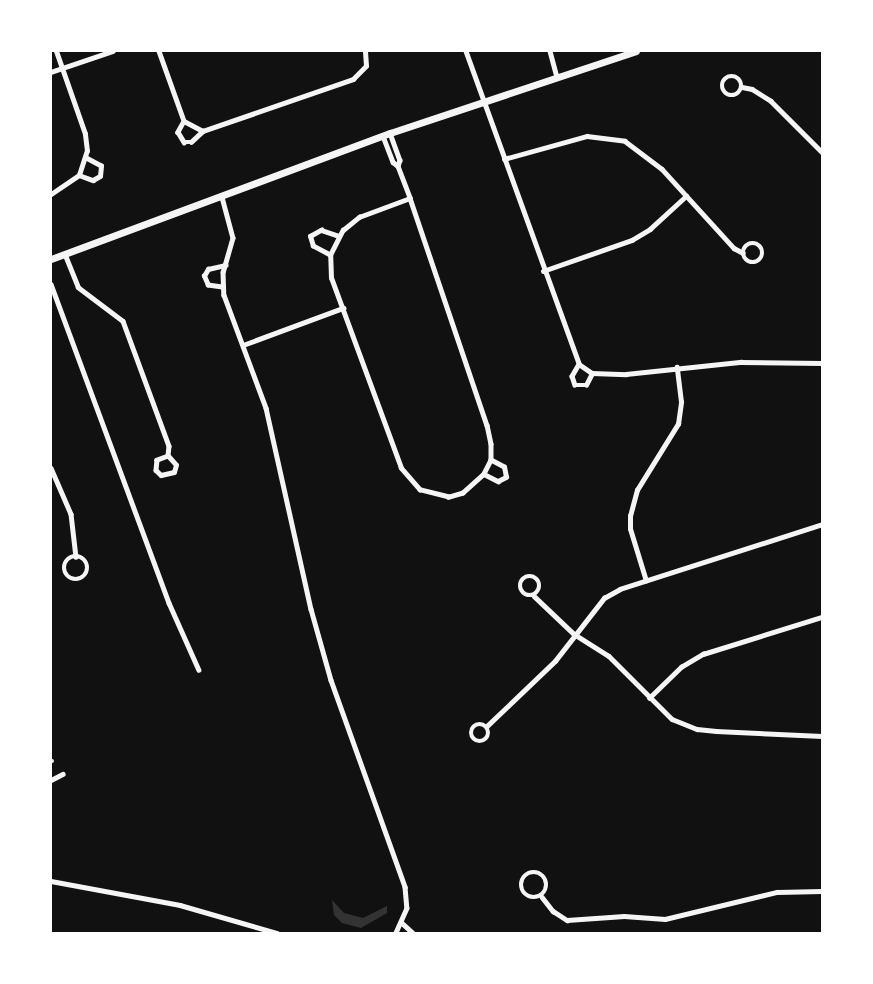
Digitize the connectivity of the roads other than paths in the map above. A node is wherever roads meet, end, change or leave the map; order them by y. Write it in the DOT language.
graph roads {
  1 [pos="56,51"];
  2 [pos="113,51"];
  3 [pos="160,51"];
  4 [pos="365,51"];
  5 [pos="466,51"];
  6 [pos="550,51"];
  7 [pos="636,51"];
  8 [pos="62,69"];
  9 [pos="51,72"];
  10 [pos="557,77"];
  11 [pos="742,87"];
  12 [pos="486,101"];
  13 [pos="184,121"];
  14 [pos="203,131"];
  15 [pos="387,134"];
  16 [pos="822,152"];
  17 [pos="86,158"];
  18 [pos="504,159"];
  19 [pos="398,166"];
  20 [pos="80,175"];
  21 [pos="51,194"];
  22 [pos="686,196"];
  23 [pos="222,197"];
  24 [pos="410,198"];
  25 [pos="339,236"];
  26 [pos="743,253"];
  27 [pos="64,254"];
  28 [pos="330,255"];
  29 [pos="51,259"];
  30 [pos="226,265"];
  31 [pos="543,271"];
  32 [pos="51,284"];
  33 [pos="222,287"];
  34 [pos="343,308"];
  35 [pos="242,345"];
  36 [pos="822,363"];
  37 [pos="579,364"];
  38 [pos="677,367"];
  39 [pos="592,373"];
  40 [pos="168,456"];
  41 [pos="491,460"];
  42 [pos="51,468"];
  43 [pos="484,474"];
  44 [pos="822,524"];
  45 [pos="76,558"];
  46 [pos="646,581"];
  47 [pos="534,596"];
  48 [pos="822,617"];
  49 [pos="574,634"];
  50 [pos="198,670"];
  51 [pos="649,698"];
  52 [pos="487,726"];
  53 [pos="822,736"];
  54 [pos="63,774"];
  55 [pos="51,780"];
  56 [pos="51,881"];
  57 [pos="822,891"];
  58 [pos="542,897"];
  59 [pos="402,923"];
  60 [pos="277,933"];
  61 [pos="396,933"];
  62 [pos="413,933"];
  1 -- 8 [label="street"];
  2 -- 8 [label="street"];
  3 -- 13 [label="street"];
  4 -- 14 [label="street"];
  5 -- 12 [label="street"];
  6 -- 10 [label="street"];
  7 -- 10 [label="main road"];
  8 -- 9 [label="street"];
  8 -- 17 [label="street"];
  10 -- 12 [label="main road"];
  11 -- 11 [label="street"];
  11 -- 16 [label="street"];
  12 -- 15 [label="main road"];
  12 -- 18 [label="street"];
  13 -- 14 [label="street"];
  13 -- 14 [label="street"];
  15 -- 19 [label="street"];
  15 -- 19 [label="street"];
  15 -- 23 [label="main road"];
  17 -- 20 [label="street"];
  17 -- 20 [label="street"];
  18 -- 22 [label="street"];
  18 -- 31 [label="street"];
  19 -- 24 [label="street"];
  20 -- 21 [label="street"];
  22 -- 26 [label="street"];
  22 -- 31 [label="street"];
  23 -- 27 [label="main road"];
  23 -- 30 [label="street"];
  24 -- 25 [label="street"];
  24 -- 41 [label="street"];
  25 -- 28 [label="street"];
  25 -- 28 [label="street"];
  26 -- 26 [label="street"];
  27 -- 29 [label="main road"];
  27 -- 40 [label="street"];
  28 -- 34 [label="street"];
  30 -- 33 [label="street"];
  30 -- 33 [label="street"];
  31 -- 37 [label="street"];
  32 -- 50 [label="street"];
  33 -- 35 [label="street"];
  34 -- 35 [label="street"];
  34 -- 43 [label="street"];
  35 -- 59 [label="street"];
  36 -- 38 [label="street"];
  37 -- 39 [label="street"];
  37 -- 39 [label="street"];
  38 -- 39 [label="street"];
  38 -- 46 [label="street"];
  40 -- 40 [label="street"];
  41 -- 43 [label="street"];
  41 -- 43 [label="street"];
  42 -- 45 [label="street"];
  44 -- 46 [label="street"];
  45 -- 45 [label="street"];
  46 -- 49 [label="street"];
  47 -- 47 [label="street"];
  47 -- 49 [label="street"];
  48 -- 51 [label="street"];
  49 -- 51 [label="street"];
  49 -- 52 [label="street"];
  51 -- 53 [label="street"];
  52 -- 52 [label="street"];
  54 -- 55 [label="street"];
  56 -- 60 [label="street"];
  57 -- 58 [label="street"];
  58 -- 58 [label="street"];
  59 -- 61 [label="street"];
  59 -- 62 [label="street"];
}
